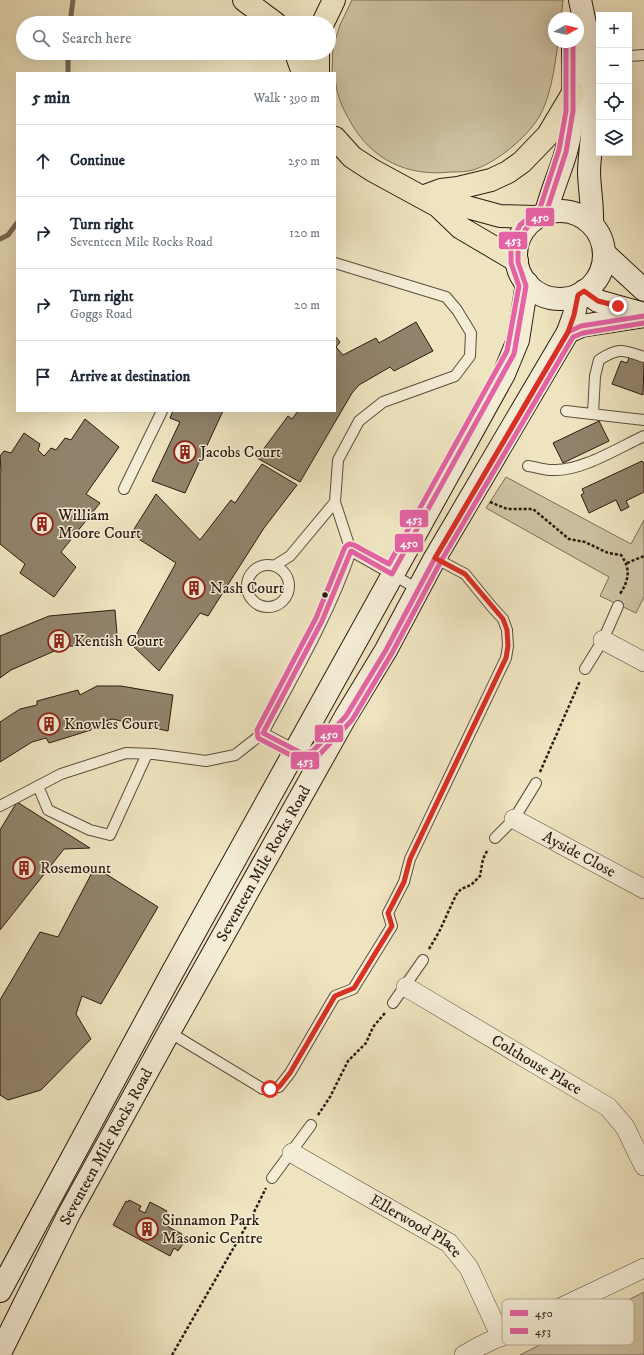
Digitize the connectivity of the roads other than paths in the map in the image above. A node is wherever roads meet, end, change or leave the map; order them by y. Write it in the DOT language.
graph roads {
  1 [pos="244,0"];
  2 [pos="334,0"];
  3 [pos="579,0"];
  4 [pos="577,12"];
  5 [pos="266,16"];
  6 [pos="326,16"];
  7 [pos="588,50"];
  8 [pos="644,55"];
  9 [pos="632,56"];
  10 [pos="298,60"];
  11 [pos="318,60"];
  12 [pos="303,72"];
  13 [pos="318,72"];
  14 [pos="573,93"];
  15 [pos="336,139"];
  16 [pos="430,202"];
  17 [pos="541,215"];
  18 [pos="592,224"];
  19 [pos="604,253"];
  20 [pos="517,261"];
  21 [pos="336,263"];
  22 [pos="527,283"];
  23 [pos="644,290"];
  24 [pos="581,293"];
  25 [pos="644,315"];
  26 [pos="568,332"];
  27 [pos="644,358"];
  28 [pos="644,409"];
  29 [pos="566,411"];
  30 [pos="162,412"];
  31 [pos="593,414"];
  32 [pos="642,419"];
  33 [pos="644,436"];
  34 [pos="528,466"];
  35 [pos="124,489"];
  36 [pos="335,502"];
  37 [pos="351,551"];
  38 [pos="290,556"];
  39 [pos="435,558"];
  40 [pos="274,566"];
  41 [pos="392,574"];
  42 [pos="288,579"];
  43 [pos="418,589"];
  44 [pos="618,606"];
  45 [pos="603,640"];
  46 [pos="644,662"];
  47 [pos="585,669"];
  48 [pos="346,716"];
  49 [pos="263,732"];
  50 [pos="296,750"];
  51 [pos="147,754"];
  52 [pos="536,783"];
  53 [pos="38,786"];
  54 [pos="0,806"];
  55 [pos="514,819"];
  56 [pos="495,838"];
  57 [pos="644,889"];
  58 [pos="423,960"];
  59 [pos="406,986"];
  60 [pos="393,1003"];
  61 [pos="168,1032"];
  62 [pos="311,1125"];
  63 [pos="292,1153"];
  64 [pos="644,1166"];
  65 [pos="272,1178"];
  66 [pos="644,1268"];
  67 [pos="0,1291"];
  68 [pos="580,1299"];
  69 [pos="501,1337"];
  70 [pos="0,1353"];
  71 [pos="464,1355"];
  1 -- 5 [label="highway"];
  2 -- 6 [label="highway"];
  3 -- 4 [label="main road"];
  3 -- 7 [label="main road"];
  7 -- 14 [label="main road"];
  7 -- 18 [label="main road"];
  8 -- 9 [label="lane"];
  10 -- 12 [label="highway"];
  11 -- 13 [label="highway"];
  14 -- 16 [label="highway"];
  14 -- 17 [label="main road"];
  15 -- 16 [label="highway"];
  16 -- 17 [label="highway"];
  16 -- 20 [label="highway"];
  17 -- 18 [label="main road"];
  17 -- 20 [label="main road"];
  18 -- 19 [label="main road"];
  19 -- 23 [label="main road"];
  19 -- 24 [label="main road"];
  20 -- 22 [label="main road"];
  21 -- 36 [label="lane"];
  22 -- 24 [label="main road"];
  22 -- 41 [label="main road, Seventeen Mile Rocks Road"];
  24 -- 25 [label="main road"];
  24 -- 26 [label="main road, Seventeen Mile Rocks Road"];
  25 -- 26 [label="main road"];
  26 -- 39 [label="main road, Seventeen Mile Rocks Road"];
  27 -- 31 [label="lane"];
  28 -- 32 [label="lane"];
  29 -- 31 [label="lane"];
  30 -- 35 [label="lane"];
  31 -- 32 [label="lane"];
  33 -- 34 [label="lane"];
  36 -- 37 [label="lane"];
  36 -- 38 [label="lane"];
  37 -- 41 [label="lane"];
  37 -- 49 [label="lane"];
  38 -- 40 [label="lane"];
  38 -- 42 [label="lane"];
  39 -- 43 [label="main road, Seventeen Mile Rocks Road"];
  39 -- 61 [label="lane"];
  40 -- 42 [label="lane"];
  40 -- 42 [label="lane"];
  41 -- 43 [label="lane"];
  41 -- 50 [label="main road, Seventeen Mile Rocks Road"];
  43 -- 48 [label="main road, Seventeen Mile Rocks Road"];
  44 -- 45 [label="lane"];
  45 -- 46 [label="street"];
  45 -- 47 [label="lane"];
  48 -- 50 [label="lane"];
  48 -- 61 [label="main road, Seventeen Mile Rocks Road"];
  49 -- 50 [label="lane"];
  49 -- 51 [label="lane"];
  50 -- 67 [label="main road, Seventeen Mile Rocks Road"];
  51 -- 53 [label="lane"];
  51 -- 53 [label="lane"];
  52 -- 55 [label="lane"];
  53 -- 54 [label="lane"];
  55 -- 56 [label="lane"];
  55 -- 57 [label="street, Ayside Close"];
  58 -- 59 [label="lane"];
  59 -- 60 [label="lane"];
  59 -- 64 [label="street, Colthouse Place"];
  61 -- 70 [label="main road, Seventeen Mile Rocks Road"];
  62 -- 63 [label="lane"];
  63 -- 65 [label="lane"];
  63 -- 69 [label="street, Ellerwood Place"];
  66 -- 68 [label="street"];
  69 -- 71 [label="street"];
}
